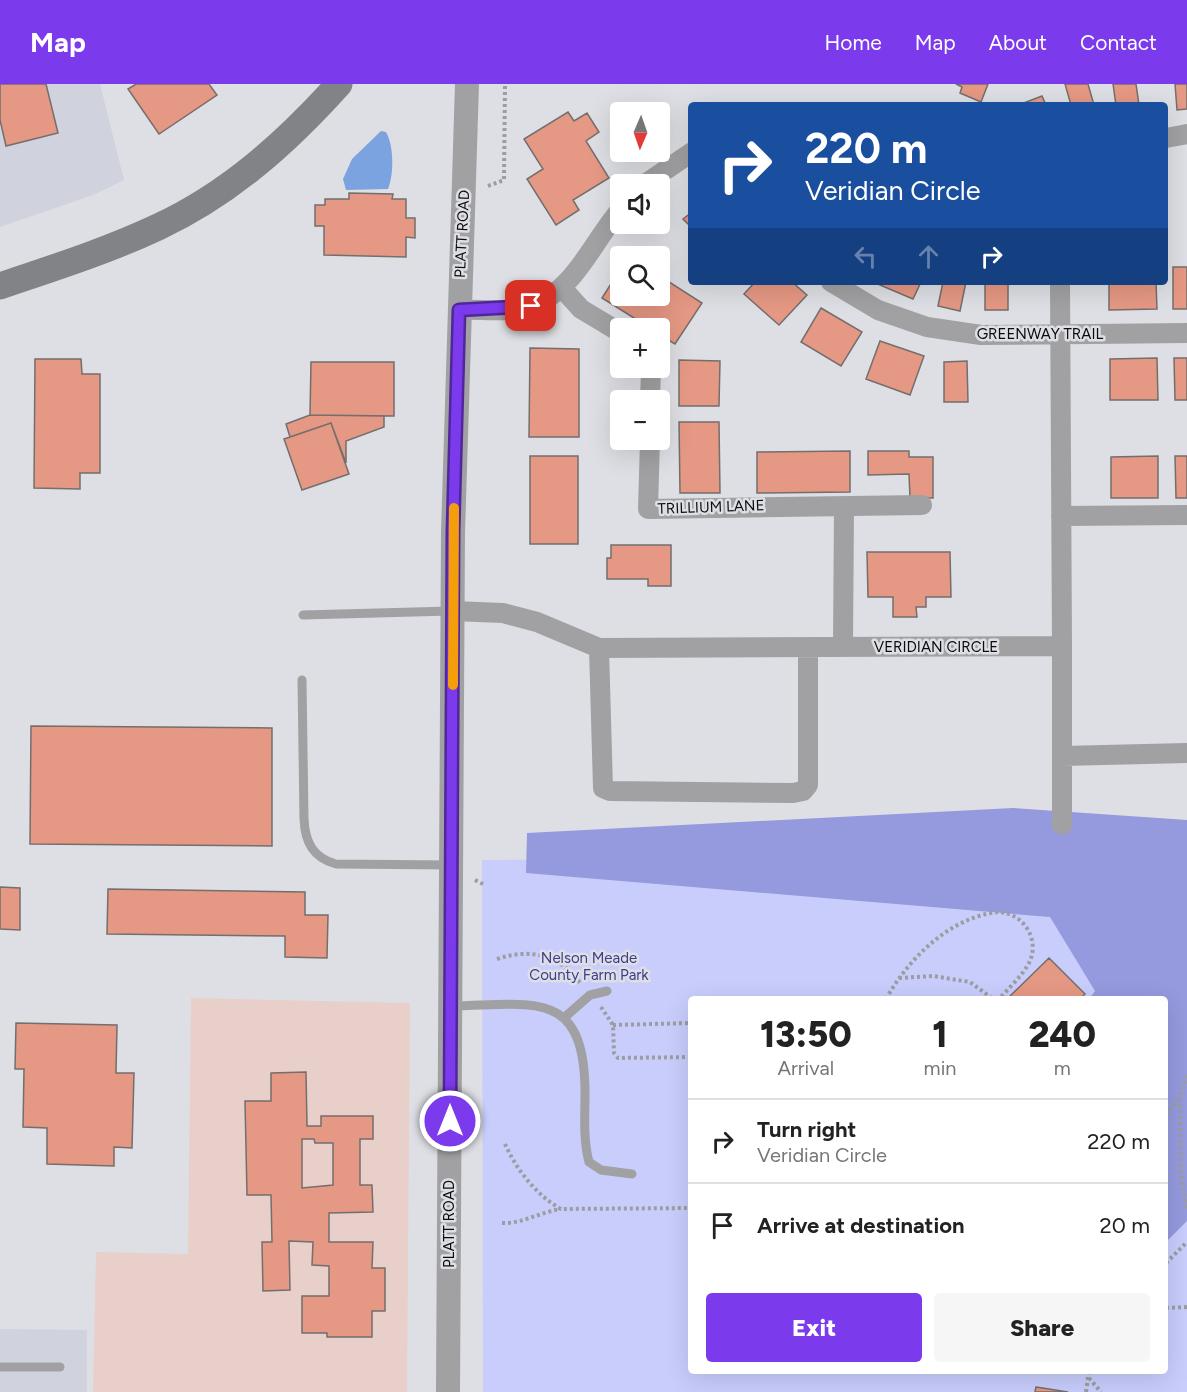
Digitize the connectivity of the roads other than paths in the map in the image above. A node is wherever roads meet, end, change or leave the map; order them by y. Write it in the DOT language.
graph roads {
  1 [pos="339,84"];
  2 [pos="467,84"];
  3 [pos="1187,134"];
  4 [pos="1168,138"];
  5 [pos="688,155"];
  6 [pos="660,174"];
  7 [pos="610,226"];
  8 [pos="836,285"];
  9 [pos="1060,285"];
  10 [pos="0,286"];
  11 [pos="562,288"];
  12 [pos="459,310"];
  13 [pos="610,326"];
  14 [pos="1187,333"];
  15 [pos="1062,334"];
  16 [pos="650,450"];
  17 [pos="922,505"];
  18 [pos="844,506"];
  19 [pos="1187,515"];
  20 [pos="1061,516"];
  21 [pos="453,611"];
  22 [pos="303,615"];
  23 [pos="1062,646"];
  24 [pos="808,647"];
  25 [pos="843,647"];
  26 [pos="598,648"];
  27 [pos="302,680"];
  28 [pos="1187,753"];
  29 [pos="1062,756"];
  30 [pos="1062,825"];
  31 [pos="451,865"];
  32 [pos="607,991"];
  33 [pos="451,1006"];
  34 [pos="565,1017"];
  35 [pos="632,1174"];
  36 [pos="0,1367"];
  37 [pos="60,1367"];
  38 [pos="448,1392"];
  1 -- 10 [label="main road"];
  2 -- 12 [label="street, PLATT ROAD"];
  3 -- 4 [label="street"];
  5 -- 6 [label="street"];
  7 -- 11 [label="street"];
  8 -- 15 [label="street, GREENWAY TRAIL"];
  9 -- 15 [label="street"];
  11 -- 12 [label="street"];
  11 -- 13 [label="street"];
  12 -- 21 [label="street, PLATT ROAD"];
  14 -- 15 [label="street, GREENWAY TRAIL"];
  15 -- 20 [label="street"];
  16 -- 18 [label="street, TRILLIUM LANE"];
  17 -- 18 [label="street, TRILLIUM LANE"];
  18 -- 25 [label="street"];
  19 -- 20 [label="street"];
  20 -- 23 [label="street"];
  21 -- 22 [label="lane"];
  21 -- 26 [label="street, VERIDIAN CIRCLE"];
  21 -- 31 [label="street, PLATT ROAD"];
  23 -- 25 [label="street, VERIDIAN CIRCLE"];
  23 -- 29 [label="street"];
  24 -- 25 [label="street, VERIDIAN CIRCLE"];
  24 -- 26 [label="street, VERIDIAN CIRCLE"];
  24 -- 26 [label="street"];
  27 -- 31 [label="lane"];
  28 -- 29 [label="street"];
  29 -- 30 [label="street"];
  31 -- 33 [label="street, PLATT ROAD"];
  32 -- 34 [label="lane"];
  33 -- 34 [label="lane"];
  33 -- 38 [label="street, PLATT ROAD"];
  34 -- 35 [label="lane"];
  36 -- 37 [label="lane"];
}
